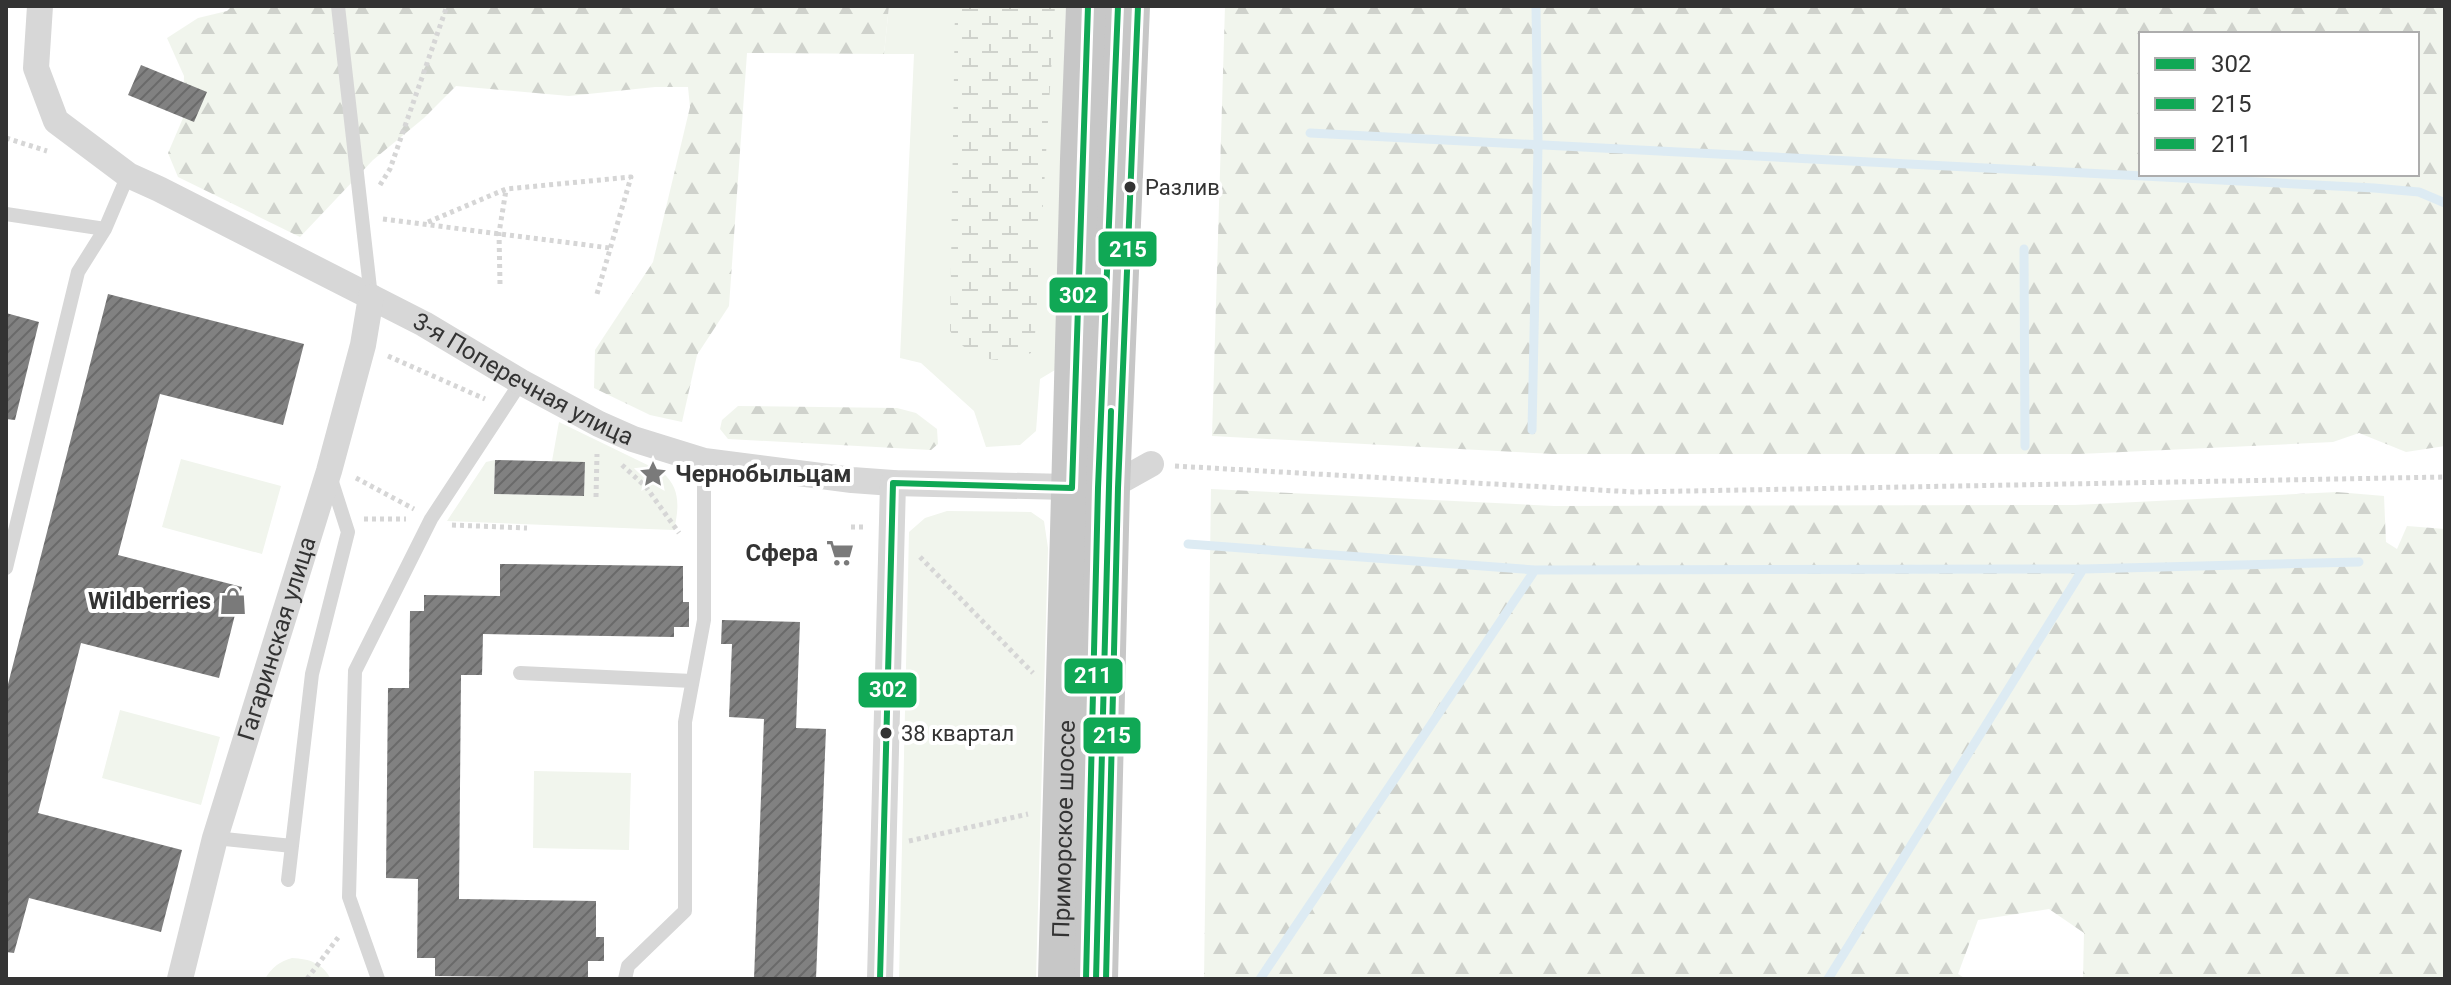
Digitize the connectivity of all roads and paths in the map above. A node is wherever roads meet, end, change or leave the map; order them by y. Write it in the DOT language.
graph roads {
  1 [pos="338,6"];
  2 [pos="447,6"];
  3 [pos="1088,6"];
  4 [pos="1128,6"];
  5 [pos="47,9"];
  6 [pos="6,138"];
  7 [pos="48,151"];
  8 [pos="128,175"];
  9 [pos="506,189"];
  10 [pos="6,214"];
  11 [pos="362,216"];
  12 [pos="425,224"];
  13 [pos="105,229"];
  14 [pos="499,233"];
  15 [pos="610,248"];
  16 [pos="500,284"];
  17 [pos="597,294"];
  18 [pos="371,297"];
  19 [pos="363,345"];
  20 [pos="521,382"];
  21 [pos="504,407"];
  22 [pos="598,434"];
  23 [pos="704,461"];
  24 [pos="1151,464"];
  25 [pos="330,468"];
  26 [pos="2445,477"];
  27 [pos="893,483"];
  28 [pos="1090,488"];
  29 [pos="596,497"];
  30 [pos="343,519"];
  31 [pos="431,519"];
  32 [pos="851,527"];
  33 [pos="527,528"];
  34 [pos="892,528"];
  35 [pos="679,533"];
  36 [pos="6,568"];
  37 [pos="520,673"];
  38 [pos="1036,677"];
  39 [pos="692,681"];
  40 [pos="1032,813"];
  41 [pos="941,834"];
  42 [pos="215,838"];
  43 [pos="292,846"];
  44 [pos="288,880"];
  45 [pos="355,914"];
  46 [pos="180,979"];
  47 [pos="307,979"];
  48 [pos="378,979"];
  49 [pos="625,979"];
  50 [pos="880,979"];
  51 [pos="1060,979"];
  52 [pos="1096,979"];
  1 -- 11 [label="lane"];
  2 -- 11 [label="path"];
  3 -- 28 [label="highway, Приморское шоссе"];
  4 -- 28 [label="highway, Приморское шоссе"];
  5 -- 8 [label="street, 3-я Поперечная улица"];
  6 -- 7 [label="path"];
  8 -- 13 [label="lane"];
  8 -- 18 [label="street, 3-я Поперечная улица"];
  9 -- 12 [label="path"];
  9 -- 14 [label="path"];
  9 -- 15 [label="path"];
  10 -- 13 [label="lane"];
  11 -- 12 [label="path"];
  11 -- 18 [label="lane"];
  12 -- 14 [label="path"];
  13 -- 36 [label="lane"];
  14 -- 15 [label="path"];
  14 -- 16 [label="path"];
  15 -- 17 [label="path"];
  18 -- 19 [label="street, Гагаринская улица"];
  18 -- 20 [label="street, 3-я Поперечная улица"];
  19 -- 21 [label="path"];
  19 -- 25 [label="street, Гагаринская улица"];
  20 -- 21 [label="lane"];
  20 -- 22 [label="street, 3-я Поперечная улица"];
  21 -- 31 [label="lane"];
  22 -- 23 [label="street, 3-я Поперечная улица"];
  22 -- 29 [label="path"];
  22 -- 35 [label="path"];
  23 -- 27 [label="street, 3-я Поперечная улица"];
  23 -- 39 [label="lane"];
  24 -- 26 [label="path"];
  24 -- 28 [label="street"];
  25 -- 30 [label="lane"];
  25 -- 31 [label="path"];
  25 -- 42 [label="street, Гагаринская улица"];
  27 -- 28 [label="street, 3-я Поперечная улица"];
  27 -- 34 [label="street"];
  28 -- 51 [label="highway, Приморское шоссе"];
  28 -- 52 [label="highway, Приморское шоссе"];
  30 -- 31 [label="path"];
  30 -- 43 [label="lane"];
  31 -- 33 [label="path"];
  31 -- 45 [label="lane"];
  32 -- 34 [label="path"];
  34 -- 38 [label="path"];
  34 -- 50 [label="street"];
  37 -- 39 [label="lane"];
  39 -- 49 [label="lane"];
  40 -- 41 [label="path"];
  42 -- 43 [label="lane"];
  42 -- 46 [label="street, Гагаринская улица"];
  43 -- 44 [label="lane"];
  45 -- 47 [label="path"];
  45 -- 48 [label="lane"];
}
